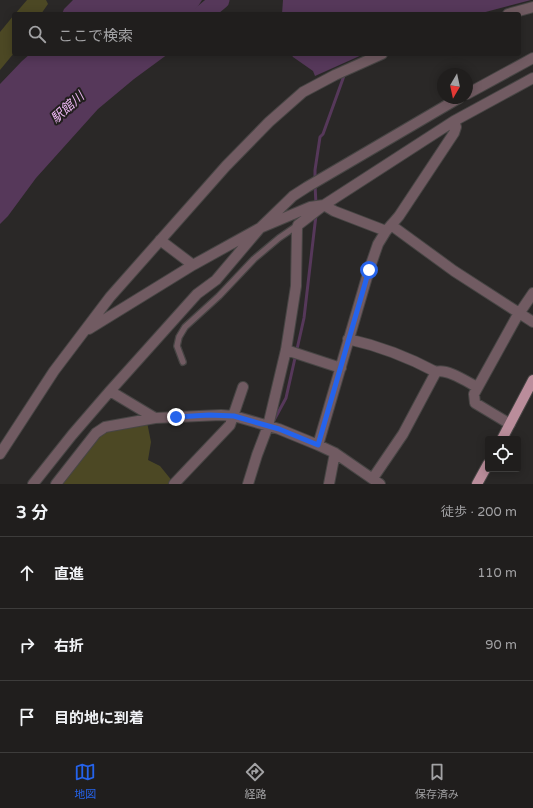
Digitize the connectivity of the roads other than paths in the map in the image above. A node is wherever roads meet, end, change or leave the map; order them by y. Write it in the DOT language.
graph roads {
  1 [pos="533,7"];
  2 [pos="515,12"];
  3 [pos="378,56"];
  4 [pos="533,58"];
  5 [pos="533,78"];
  6 [pos="473,91"];
  7 [pos="450,104"];
  8 [pos="454,121"];
  9 [pos="324,205"];
  10 [pos="298,225"];
  11 [pos="260,228"];
  12 [pos="389,228"];
  13 [pos="160,240"];
  14 [pos="192,265"];
  15 [pos="533,293"];
  16 [pos="520,313"];
  17 [pos="533,322"];
  18 [pos="84,332"];
  19 [pos="348,339"];
  20 [pos="286,350"];
  21 [pos="183,362"];
  22 [pos="341,368"];
  23 [pos="436,372"];
  24 [pos="533,380"];
  25 [pos="243,387"];
  26 [pos="477,387"];
  27 [pos="110,391"];
  28 [pos="234,416"];
  29 [pos="155,418"];
  30 [pos="510,424"];
  31 [pos="268,426"];
  32 [pos="504,436"];
  33 [pos="318,445"];
  34 [pos="335,453"];
  35 [pos="0,454"];
  36 [pos="485,469"];
  37 [pos="376,481"];
  38 [pos="33,484"];
  39 [pos="56,484"];
  40 [pos="174,484"];
  41 [pos="248,484"];
  42 [pos="329,484"];
  43 [pos="477,484"];
  1 -- 2 [label="street"];
  3 -- 13 [label="street"];
  4 -- 6 [label="street"];
  5 -- 8 [label="street"];
  7 -- 11 [label="street"];
  8 -- 9 [label="street"];
  8 -- 12 [label="street"];
  9 -- 10 [label="street"];
  9 -- 11 [label="street"];
  9 -- 12 [label="street"];
  10 -- 20 [label="street"];
  10 -- 21 [label="lane"];
  11 -- 14 [label="street"];
  11 -- 27 [label="street"];
  12 -- 16 [label="street"];
  12 -- 19 [label="street"];
  13 -- 14 [label="street"];
  13 -- 18 [label="street"];
  14 -- 18 [label="street"];
  15 -- 16 [label="street"];
  16 -- 17 [label="street"];
  16 -- 26 [label="street"];
  18 -- 35 [label="street"];
  19 -- 22 [label="street"];
  19 -- 23 [label="street"];
  20 -- 22 [label="street"];
  20 -- 31 [label="street"];
  22 -- 33 [label="street"];
  23 -- 26 [label="street"];
  23 -- 37 [label="street"];
  24 -- 30 [label="main road"];
  25 -- 28 [label="street"];
  26 -- 30 [label="street"];
  27 -- 29 [label="street"];
  27 -- 38 [label="street"];
  28 -- 29 [label="street"];
  28 -- 31 [label="street"];
  28 -- 40 [label="street"];
  29 -- 39 [label="street"];
  30 -- 32 [label="main road"];
  31 -- 33 [label="street"];
  31 -- 41 [label="street"];
  33 -- 34 [label="street"];
  34 -- 37 [label="street"];
  34 -- 42 [label="street"];
  36 -- 43 [label="main road"];
}
